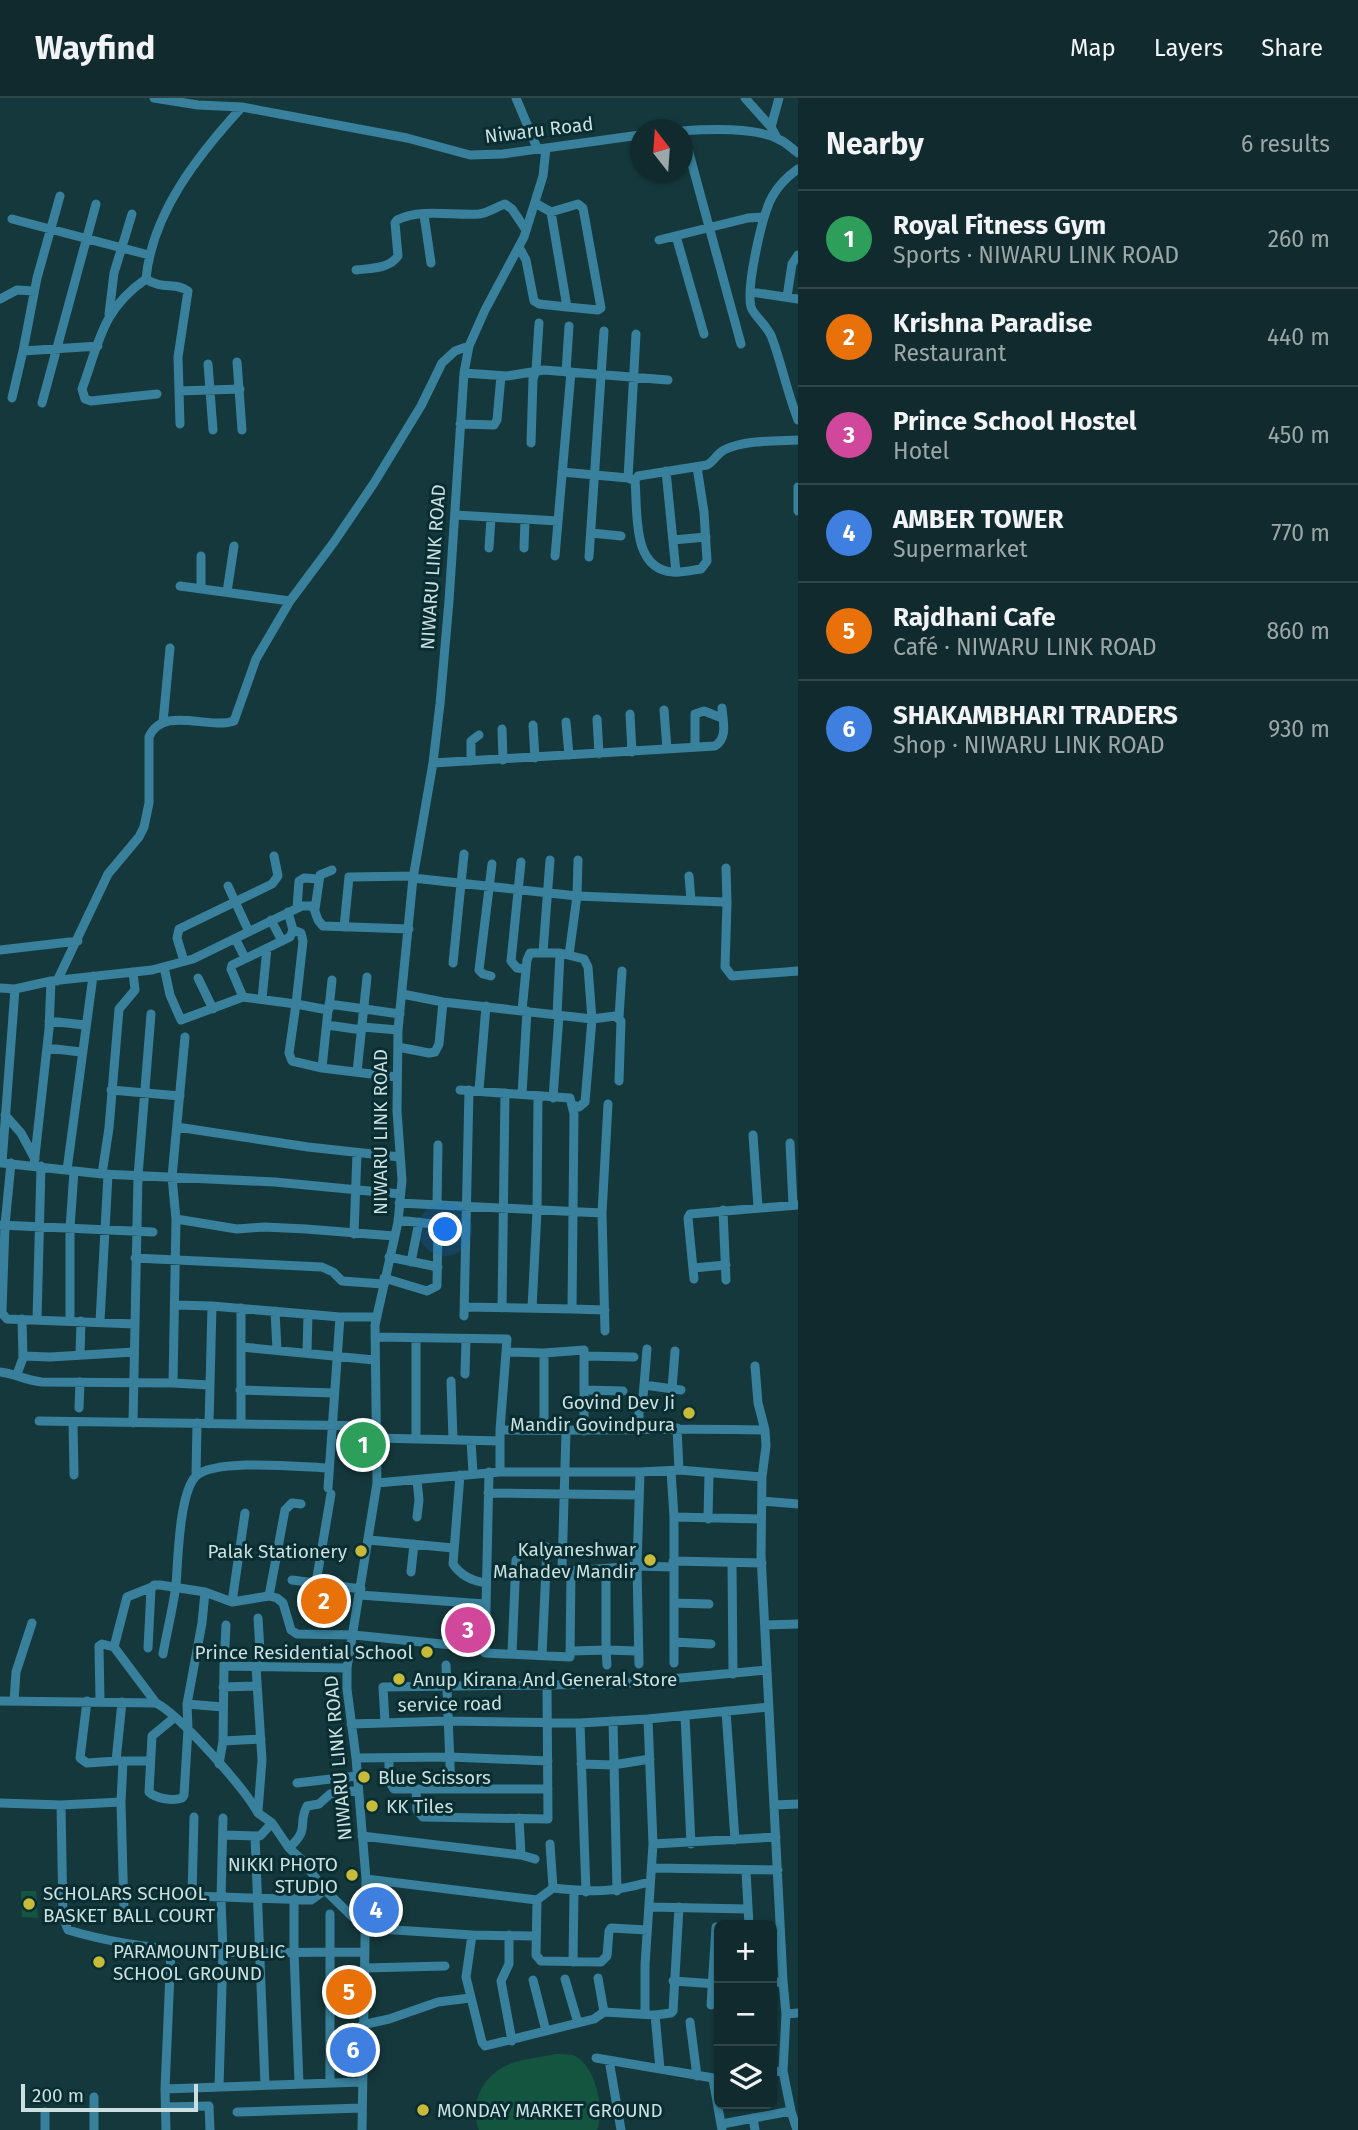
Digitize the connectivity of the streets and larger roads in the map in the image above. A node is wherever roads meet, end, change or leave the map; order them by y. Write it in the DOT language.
graph roads {
  1 [pos="154,98"];
  2 [pos="516,98"];
  3 [pos="745,98"];
  4 [pos="779,98"];
  5 [pos="242,107"];
  6 [pos="771,127"];
  7 [pos="693,130"];
  8 [pos="630,136"];
  9 [pos="779,139"];
  10 [pos="542,148"];
  11 [pos="798,153"];
  12 [pos="693,168"];
  13 [pos="798,169"];
  14 [pos="60,196"];
  15 [pos="535,203"];
  16 [pos="96,204"];
  17 [pos="551,212"];
  18 [pos="132,214"];
  19 [pos="424,215"];
  20 [pos="764,217"];
  21 [pos="12,219"];
  22 [pos="709,228"];
  23 [pos="52,229"];
  24 [pos="526,230"];
  25 [pos="676,236"];
  26 [pos="86,238"];
  27 [pos="659,240"];
  28 [pos="122,247"];
  29 [pos="519,247"];
  30 [pos="149,255"];
  31 [pos="798,255"];
  32 [pos="430,263"];
  33 [pos="356,270"];
  34 [pos="146,279"];
  35 [pos="34,290"];
  36 [pos="751,292"];
  37 [pos="787,297"];
  38 [pos="0,299"];
  39 [pos="798,299"];
  40 [pos="567,307"];
  41 [pos="752,310"];
  42 [pos="109,316"];
  43 [pos="733,316"];
  44 [pos="539,323"];
  45 [pos="569,326"];
  46 [pos="604,331"];
  47 [pos="636,334"];
  48 [pos="704,334"];
  49 [pos="741,344"];
  50 [pos="98,346"];
  51 [pos="469,346"];
  52 [pos="58,350"];
  53 [pos="23,351"];
  54 [pos="237,362"];
  55 [pos="208,364"];
  56 [pos="536,370"];
  57 [pos="568,372"];
  58 [pos="464,373"];
  59 [pos="602,374"];
  60 [pos="501,376"];
  61 [pos="632,377"];
  62 [pos="667,380"];
  63 [pos="240,389"];
  64 [pos="179,391"];
  65 [pos="210,391"];
  66 [pos="157,394"];
  67 [pos="12,398"];
  68 [pos="41,403"];
  69 [pos="798,420"];
  70 [pos="180,424"];
  71 [pos="460,424"];
  72 [pos="213,430"];
  73 [pos="242,430"];
  74 [pos="798,440"];
  75 [pos="531,443"];
  76 [pos="697,467"];
  77 [pos="666,471"];
  78 [pos="562,472"];
  79 [pos="595,475"];
  80 [pos="632,480"];
  81 [pos="798,487"];
  82 [pos="798,511"];
  83 [pos="456,515"];
  84 [pos="491,518"];
  85 [pos="524,520"];
  86 [pos="558,521"];
  87 [pos="591,533"];
  88 [pos="621,536"];
  89 [pos="706,537"];
  90 [pos="673,540"];
  91 [pos="234,546"];
  92 [pos="489,548"];
  93 [pos="524,548"];
  94 [pos="201,556"];
  95 [pos="555,556"];
  96 [pos="589,557"];
  97 [pos="676,572"];
  98 [pos="180,586"];
  99 [pos="201,589"];
  100 [pos="227,592"];
  101 [pos="290,601"];
  102 [pos="170,648"];
  103 [pos="722,708"];
  104 [pos="664,710"];
  105 [pos="630,714"];
  106 [pos="722,718"];
  107 [pos="597,719"];
  108 [pos="163,722"];
  109 [pos="566,722"];
  110 [pos="533,725"];
  111 [pos="502,729"];
  112 [pos="479,734"];
  113 [pos="695,747"];
  114 [pos="667,749"];
  115 [pos="632,752"];
  116 [pos="599,754"];
  117 [pos="569,755"];
  118 [pos="535,758"];
  119 [pos="503,760"];
  120 [pos="471,761"];
  121 [pos="433,763"];
  122 [pos="464,854"];
  123 [pos="274,856"];
  124 [pos="550,860"];
  125 [pos="578,860"];
  126 [pos="521,862"];
  127 [pos="492,864"];
  128 [pos="726,868"];
  129 [pos="332,870"];
  130 [pos="689,876"];
  131 [pos="413,877"];
  132 [pos="319,879"];
  133 [pos="462,882"];
  134 [pos="228,886"];
  135 [pos="490,886"];
  136 [pos="519,890"];
  137 [pos="548,893"];
  138 [pos="577,896"];
  139 [pos="691,900"];
  140 [pos="235,902"];
  141 [pos="727,903"];
  142 [pos="315,909"];
  143 [pos="293,910"];
  144 [pos="271,920"];
  145 [pos="344,927"];
  146 [pos="409,929"];
  147 [pos="293,930"];
  148 [pos="249,932"];
  149 [pos="236,940"];
  150 [pos="78,941"];
  151 [pos="282,941"];
  152 [pos="267,948"];
  153 [pos="0,950"];
  154 [pos="543,952"];
  155 [pos="565,954"];
  156 [pos="245,958"];
  157 [pos="184,961"];
  158 [pos="453,963"];
  159 [pos="164,967"];
  160 [pos="526,970"];
  161 [pos="622,971"];
  162 [pos="798,971"];
  163 [pos="133,972"];
  164 [pos="93,976"];
  165 [pos="491,976"];
  166 [pos="367,977"];
  167 [pos="198,978"];
  168 [pos="332,980"];
  169 [pos="54,981"];
  170 [pos="0,988"];
  171 [pos="15,989"];
  172 [pos="402,994"];
  173 [pos="243,997"];
  174 [pos="262,999"];
  175 [pos="443,1002"];
  176 [pos="296,1004"];
  177 [pos="486,1006"];
  178 [pos="329,1007"];
  179 [pos="213,1009"];
  180 [pos="365,1009"];
  181 [pos="524,1010"];
  182 [pos="151,1014"];
  183 [pos="400,1014"];
  184 [pos="558,1015"];
  185 [pos="619,1017"];
  186 [pos="592,1019"];
  187 [pos="49,1021"];
  188 [pos="85,1025"];
  189 [pos="327,1025"];
  190 [pos="362,1029"];
  191 [pos="398,1030"];
  192 [pos="185,1037"];
  193 [pos="398,1047"];
  194 [pos="47,1048"];
  195 [pos="81,1052"];
  196 [pos="322,1068"];
  197 [pos="357,1072"];
  198 [pos="396,1077"];
  199 [pos="619,1081"];
  200 [pos="111,1090"];
  201 [pos="470,1090"];
  202 [pos="146,1093"];
  203 [pos="505,1093"];
  204 [pos="522,1094"];
  205 [pos="180,1096"];
  206 [pos="538,1096"];
  207 [pos="553,1098"];
  208 [pos="608,1104"];
  209 [pos="573,1105"];
  210 [pos="5,1115"];
  211 [pos="177,1127"];
  212 [pos="753,1135"];
  213 [pos="790,1143"];
  214 [pos="438,1146"];
  215 [pos="357,1153"];
  216 [pos="400,1157"];
  217 [pos="11,1163"];
  218 [pos="37,1163"];
  219 [pos="71,1170"];
  220 [pos="105,1175"];
  221 [pos="138,1176"];
  222 [pos="172,1177"];
  223 [pos="357,1189"];
  224 [pos="400,1198"];
  225 [pos="437,1205"];
  226 [pos="795,1205"];
  227 [pos="758,1207"];
  228 [pos="468,1208"];
  229 [pos="504,1210"];
  230 [pos="723,1210"];
  231 [pos="537,1211"];
  232 [pos="573,1212"];
  233 [pos="602,1213"];
  234 [pos="176,1219"];
  235 [pos="398,1220"];
  236 [pos="419,1222"];
  237 [pos="2,1225"];
  238 [pos="39,1227"];
  239 [pos="70,1228"];
  240 [pos="104,1230"];
  241 [pos="136,1231"];
  242 [pos="153,1232"];
  243 [pos="354,1234"];
  244 [pos="394,1236"];
  245 [pos="2,1246"];
  246 [pos="389,1257"];
  247 [pos="135,1258"];
  248 [pos="175,1260"];
  249 [pos="411,1262"];
  250 [pos="726,1265"];
  251 [pos="438,1267"];
  252 [pos="693,1268"];
  253 [pos="694,1279"];
  254 [pos="726,1280"];
  255 [pos="384,1281"];
  256 [pos="175,1305"];
  257 [pos="212,1306"];
  258 [pos="240,1308"];
  259 [pos="502,1308"];
  260 [pos="532,1308"];
  261 [pos="572,1309"];
  262 [pos="605,1310"];
  263 [pos="1,1311"];
  264 [pos="275,1311"];
  265 [pos="308,1314"];
  266 [pos="340,1317"];
  267 [pos="377,1317"];
  268 [pos="22,1319"];
  269 [pos="37,1320"];
  270 [pos="76,1320"];
  271 [pos="100,1321"];
  272 [pos="135,1324"];
  273 [pos="606,1331"];
  274 [pos="375,1337"];
  275 [pos="416,1338"];
  276 [pos="466,1339"];
  277 [pos="242,1347"];
  278 [pos="648,1349"];
  279 [pos="277,1350"];
  280 [pos="675,1351"];
  281 [pos="307,1352"];
  282 [pos="507,1352"];
  283 [pos="134,1353"];
  284 [pos="544,1353"];
  285 [pos="80,1354"];
  286 [pos="23,1356"];
  287 [pos="337,1356"];
  288 [pos="584,1356"];
  289 [pos="634,1357"];
  290 [pos="374,1360"];
  291 [pos="755,1366"];
  292 [pos="0,1372"];
  293 [pos="17,1374"];
  294 [pos="465,1374"];
  295 [pos="452,1381"];
  296 [pos="80,1382"];
  297 [pos="173,1383"];
  298 [pos="132,1384"];
  299 [pos="209,1385"];
  300 [pos="644,1385"];
  301 [pos="240,1390"];
  302 [pos="584,1390"];
  303 [pos="623,1391"];
  304 [pos="334,1393"];
  305 [pos="79,1408"];
  306 [pos="39,1421"];
  307 [pos="73,1422"];
  308 [pos="133,1423"];
  309 [pos="197,1423"];
  310 [pos="209,1424"];
  311 [pos="241,1424"];
  312 [pos="331,1425"];
  313 [pos="377,1426"];
  314 [pos="677,1428"];
  315 [pos="500,1430"];
  316 [pos="544,1430"];
  317 [pos="639,1430"];
  318 [pos="765,1430"];
  319 [pos="584,1431"];
  320 [pos="566,1432"];
  321 [pos="377,1438"];
  322 [pos="416,1439"];
  323 [pos="453,1439"];
  324 [pos="500,1440"];
  325 [pos="471,1441"];
  326 [pos="328,1468"];
  327 [pos="675,1470"];
  328 [pos="566,1471"];
  329 [pos="489,1472"];
  330 [pos="500,1472"];
  331 [pos="640,1472"];
  332 [pos="473,1473"];
  333 [pos="709,1473"];
  334 [pos="74,1475"];
  335 [pos="460,1475"];
  336 [pos="197,1476"];
  337 [pos="762,1477"];
  338 [pos="417,1480"];
  339 [pos="377,1483"];
  340 [pos="488,1493"];
  341 [pos="566,1494"];
  342 [pos="639,1495"];
  343 [pos="762,1501"];
  344 [pos="301,1504"];
  345 [pos="798,1504"];
  346 [pos="245,1513"];
  347 [pos="417,1517"];
  348 [pos="674,1517"];
  349 [pos="708,1519"];
  350 [pos="761,1519"];
  351 [pos="369,1540"];
  352 [pos="414,1544"];
  353 [pos="547,1547"];
  354 [pos="453,1548"];
  355 [pos="516,1560"];
  356 [pos="732,1563"];
  357 [pos="762,1563"];
  358 [pos="673,1564"];
  359 [pos="637,1566"];
  360 [pos="606,1570"];
  361 [pos="411,1572"];
  362 [pos="571,1572"];
  363 [pos="292,1580"];
  364 [pos="316,1583"];
  365 [pos="486,1583"];
  366 [pos="152,1587"];
  367 [pos="175,1588"];
  368 [pos="205,1592"];
  369 [pos="361,1592"];
  370 [pos="269,1596"];
  371 [pos="232,1602"];
  372 [pos="674,1603"];
  373 [pos="485,1604"];
  374 [pos="709,1604"];
  375 [pos="258,1618"];
  376 [pos="32,1623"];
  377 [pos="798,1624"];
  378 [pos="226,1625"];
  379 [pos="765,1625"];
  380 [pos="354,1635"];
  381 [pos="674,1642"];
  382 [pos="711,1644"];
  383 [pos="114,1647"];
  384 [pos="148,1648"];
  385 [pos="606,1650"];
  386 [pos="572,1651"];
  387 [pos="638,1651"];
  388 [pos="485,1653"];
  389 [pos="512,1653"];
  390 [pos="163,1654"];
  391 [pos="542,1655"];
  392 [pos="674,1663"];
  393 [pos="639,1664"];
  394 [pos="446,1665"];
  395 [pos="607,1665"];
  396 [pos="223,1666"];
  397 [pos="258,1667"];
  398 [pos="348,1668"];
  399 [pos="766,1670"];
  400 [pos="733,1674"];
  401 [pos="257,1686"];
  402 [pos="547,1686"];
  403 [pos="223,1687"];
  404 [pos="446,1688"];
  405 [pos="14,1700"];
  406 [pos="0,1701"];
  407 [pos="87,1701"];
  408 [pos="100,1701"];
  409 [pos="122,1702"];
  410 [pos="156,1703"];
  411 [pos="187,1704"];
  412 [pos="223,1707"];
  413 [pos="768,1707"];
  414 [pos="726,1711"];
  415 [pos="685,1715"];
  416 [pos="175,1717"];
  417 [pos="648,1719"];
  418 [pos="448,1721"];
  419 [pos="613,1721"];
  420 [pos="549,1722"];
  421 [pos="385,1723"];
  422 [pos="580,1723"];
  423 [pos="351,1724"];
  424 [pos="188,1730"];
  425 [pos="261,1739"];
  426 [pos="223,1741"];
  427 [pos="450,1757"];
  428 [pos="356,1758"];
  429 [pos="389,1758"];
  430 [pos="650,1759"];
  431 [pos="119,1761"];
  432 [pos="150,1761"];
  433 [pos="548,1761"];
  434 [pos="219,1764"];
  435 [pos="581,1764"];
  436 [pos="613,1765"];
  437 [pos="356,1776"];
  438 [pos="320,1781"];
  439 [pos="297,1783"];
  440 [pos="452,1789"];
  441 [pos="548,1789"];
  442 [pos="358,1790"];
  443 [pos="416,1790"];
  444 [pos="324,1799"];
  445 [pos="121,1802"];
  446 [pos="0,1803"];
  447 [pos="798,1804"];
  448 [pos="61,1805"];
  449 [pos="774,1805"];
  450 [pos="258,1813"];
  451 [pos="194,1817"];
  452 [pos="223,1818"];
  453 [pos="519,1818"];
  454 [pos="272,1823"];
  455 [pos="224,1835"];
  456 [pos="255,1836"];
  457 [pos="362,1836"];
  458 [pos="776,1837"];
  459 [pos="735,1840"];
  460 [pos="550,1844"];
  461 [pos="653,1844"];
  462 [pos="691,1844"];
  463 [pos="289,1848"];
  464 [pos="521,1855"];
  465 [pos="535,1859"];
  466 [pos="652,1868"];
  467 [pos="778,1870"];
  468 [pos="746,1871"];
  469 [pos="366,1879"];
  470 [pos="649,1882"];
  471 [pos="553,1888"];
  472 [pos="325,1890"];
  473 [pos="574,1890"];
  474 [pos="617,1891"];
  475 [pos="586,1892"];
  476 [pos="221,1899"];
  477 [pos="259,1899"];
  478 [pos="294,1899"];
  479 [pos="537,1900"];
  480 [pos="649,1907"];
  481 [pos="679,1907"];
  482 [pos="748,1909"];
  483 [pos="124,1912"];
  484 [pos="330,1914"];
  485 [pos="749,1920"];
  486 [pos="364,1928"];
  487 [pos="647,1930"];
  488 [pos="472,1935"];
  489 [pos="509,1935"];
  490 [pos="531,1936"];
  491 [pos="171,1950"];
  492 [pos="223,1952"];
  493 [pos="259,1952"];
  494 [pos="294,1952"];
  495 [pos="330,1952"];
  496 [pos="365,1952"];
  497 [pos="573,1962"];
  498 [pos="445,1966"];
  499 [pos="364,1968"];
  500 [pos="598,1978"];
  501 [pos="565,1979"];
  502 [pos="533,1980"];
  503 [pos="673,1981"];
  504 [pos="783,1982"];
  505 [pos="777,1983"];
  506 [pos="714,1984"];
  507 [pos="714,1993"];
  508 [pos="470,1998"];
  509 [pos="711,2006"];
  510 [pos="604,2012"];
  511 [pos="798,2013"];
  512 [pos="650,2014"];
  513 [pos="786,2014"];
  514 [pos="690,2022"];
  515 [pos="578,2024"];
  516 [pos="362,2025"];
  517 [pos="546,2031"];
  518 [pos="512,2041"];
  519 [pos="596,2058"];
  520 [pos="609,2060"];
  521 [pos="660,2069"];
  522 [pos="783,2071"];
  523 [pos="777,2072"];
  524 [pos="697,2076"];
  525 [pos="714,2079"];
  526 [pos="362,2082"];
  527 [pos="330,2083"];
  528 [pos="299,2084"];
  529 [pos="265,2085"];
  530 [pos="219,2087"];
  531 [pos="165,2089"];
  532 [pos="94,2097"];
  533 [pos="166,2107"];
  534 [pos="362,2108"];
  535 [pos="720,2109"];
  536 [pos="45,2112"];
  537 [pos="237,2112"];
  538 [pos="791,2112"];
  539 [pos="753,2118"];
  540 [pos="722,2127"];
  541 [pos="45,2130"];
  542 [pos="94,2130"];
  543 [pos="166,2130"];
  544 [pos="210,2130"];
  545 [pos="362,2130"];
  546 [pos="621,2130"];
  547 [pos="755,2130"];
  548 [pos="797,2130"];
  1 -- 5 [label="street, Niwaru Road"];
  2 -- 10 [label="street"];
  3 -- 6 [label="street"];
  4 -- 6 [label="street"];
  5 -- 10 [label="street, Niwaru Road"];
  5 -- 30 [label="street"];
  6 -- 9 [label="street"];
  7 -- 9 [label="street"];
  8 -- 10 [label="street, Niwaru Road"];
  9 -- 11 [label="street"];
  10 -- 15 [label="street, NIWARU LINK ROAD"];
  12 -- 22 [label="street"];
  13 -- 20 [label="street"];
  14 -- 23 [label="street"];
  15 -- 17 [label="street"];
  15 -- 24 [label="street, NIWARU LINK ROAD"];
  16 -- 26 [label="street"];
  17 -- 40 [label="street"];
  17 -- 40 [label="street"];
  18 -- 28 [label="street"];
  19 -- 24 [label="street"];
  19 -- 32 [label="street"];
  19 -- 33 [label="street"];
  20 -- 22 [label="street"];
  20 -- 36 [label="street"];
  21 -- 23 [label="street"];
  22 -- 25 [label="street"];
  22 -- 43 [label="street"];
  23 -- 26 [label="street"];
  23 -- 35 [label="street"];
  24 -- 29 [label="street, NIWARU LINK ROAD"];
  25 -- 27 [label="street"];
  25 -- 48 [label="street"];
  26 -- 28 [label="street"];
  26 -- 52 [label="street"];
  28 -- 30 [label="street"];
  28 -- 42 [label="street"];
  29 -- 40 [label="street"];
  29 -- 51 [label="street, NIWARU LINK ROAD"];
  30 -- 34 [label="street"];
  31 -- 37 [label="street"];
  34 -- 42 [label="street"];
  34 -- 64 [label="street"];
  35 -- 38 [label="street"];
  35 -- 53 [label="street"];
  36 -- 37 [label="street"];
  36 -- 41 [label="street"];
  37 -- 39 [label="street"];
  41 -- 43 [label="street"];
  41 -- 69 [label="street"];
  42 -- 50 [label="street"];
  43 -- 49 [label="street"];
  44 -- 56 [label="street"];
  45 -- 57 [label="street"];
  46 -- 59 [label="street"];
  47 -- 61 [label="street"];
  50 -- 52 [label="street"];
  50 -- 66 [label="street"];
  51 -- 58 [label="street, NIWARU LINK ROAD"];
  51 -- 101 [label="street"];
  52 -- 53 [label="street"];
  52 -- 68 [label="street"];
  53 -- 67 [label="street"];
  54 -- 63 [label="street"];
  55 -- 65 [label="street"];
  56 -- 57 [label="street"];
  56 -- 60 [label="street"];
  56 -- 75 [label="street"];
  57 -- 59 [label="street"];
  57 -- 78 [label="street"];
  58 -- 60 [label="street"];
  58 -- 71 [label="street, NIWARU LINK ROAD"];
  59 -- 61 [label="street"];
  59 -- 79 [label="street"];
  60 -- 71 [label="street"];
  61 -- 62 [label="street"];
  61 -- 80 [label="street"];
  63 -- 65 [label="street"];
  63 -- 73 [label="street"];
  64 -- 65 [label="street"];
  64 -- 70 [label="street"];
  65 -- 72 [label="street"];
  71 -- 83 [label="street, NIWARU LINK ROAD"];
  74 -- 76 [label="street"];
  76 -- 77 [label="street"];
  76 -- 89 [label="street"];
  77 -- 80 [label="street"];
  77 -- 90 [label="street"];
  78 -- 79 [label="street"];
  78 -- 86 [label="street"];
  79 -- 80 [label="street"];
  79 -- 87 [label="street"];
  80 -- 97 [label="street"];
  81 -- 82 [label="street"];
  83 -- 84 [label="street"];
  83 -- 121 [label="street, NIWARU LINK ROAD"];
  84 -- 85 [label="street"];
  84 -- 92 [label="street"];
  85 -- 86 [label="street"];
  85 -- 93 [label="street"];
  86 -- 95 [label="street"];
  87 -- 88 [label="street"];
  87 -- 96 [label="street"];
  89 -- 90 [label="street"];
  89 -- 97 [label="street"];
  90 -- 97 [label="street"];
  91 -- 100 [label="street"];
  94 -- 99 [label="street"];
  98 -- 99 [label="street"];
  99 -- 100 [label="street"];
  100 -- 101 [label="street"];
  101 -- 108 [label="street"];
  102 -- 108 [label="street"];
  103 -- 106 [label="street"];
  104 -- 114 [label="street"];
  105 -- 115 [label="street"];
  106 -- 113 [label="street"];
  106 -- 113 [label="street"];
  107 -- 116 [label="street"];
  108 -- 150 [label="street"];
  109 -- 117 [label="street"];
  110 -- 118 [label="street"];
  111 -- 119 [label="street"];
  112 -- 120 [label="street"];
  113 -- 114 [label="street"];
  114 -- 115 [label="street"];
  115 -- 116 [label="street"];
  116 -- 117 [label="street"];
  117 -- 118 [label="street"];
  118 -- 119 [label="street"];
  119 -- 120 [label="street"];
  120 -- 121 [label="street"];
  121 -- 131 [label="street, NIWARU LINK ROAD"];
  122 -- 133 [label="street"];
  123 -- 140 [label="street"];
  124 -- 137 [label="street"];
  125 -- 138 [label="street"];
  126 -- 136 [label="street"];
  127 -- 135 [label="street"];
  128 -- 141 [label="street"];
  129 -- 132 [label="street"];
  130 -- 139 [label="street"];
  131 -- 133 [label="street"];
  131 -- 145 [label="street"];
  131 -- 146 [label="street, NIWARU LINK ROAD"];
  132 -- 142 [label="street"];
  132 -- 143 [label="street"];
  133 -- 135 [label="street"];
  133 -- 158 [label="street"];
  134 -- 140 [label="street"];
  135 -- 136 [label="street"];
  135 -- 165 [label="street"];
  136 -- 137 [label="street"];
  136 -- 160 [label="street"];
  137 -- 138 [label="street"];
  137 -- 154 [label="street"];
  138 -- 139 [label="street"];
  138 -- 155 [label="street"];
  139 -- 141 [label="street"];
  140 -- 148 [label="street"];
  140 -- 157 [label="street"];
  141 -- 162 [label="street"];
  142 -- 143 [label="street"];
  142 -- 145 [label="street"];
  143 -- 144 [label="street"];
  143 -- 147 [label="street"];
  144 -- 148 [label="street"];
  144 -- 151 [label="street"];
  145 -- 146 [label="street"];
  146 -- 172 [label="street, NIWARU LINK ROAD"];
  147 -- 151 [label="street"];
  147 -- 176 [label="street"];
  148 -- 149 [label="street"];
  149 -- 156 [label="street"];
  149 -- 157 [label="street"];
  150 -- 153 [label="street"];
  150 -- 169 [label="street"];
  151 -- 152 [label="street"];
  152 -- 156 [label="street"];
  152 -- 174 [label="street"];
  154 -- 155 [label="street"];
  154 -- 160 [label="street"];
  155 -- 184 [label="street"];
  155 -- 186 [label="street"];
  156 -- 173 [label="street"];
  157 -- 159 [label="street"];
  159 -- 163 [label="street"];
  159 -- 179 [label="street"];
  160 -- 181 [label="street"];
  161 -- 185 [label="street"];
  163 -- 164 [label="street"];
  163 -- 200 [label="street"];
  164 -- 169 [label="street"];
  164 -- 188 [label="street"];
  166 -- 180 [label="street"];
  167 -- 179 [label="street"];
  168 -- 178 [label="street"];
  169 -- 171 [label="street"];
  169 -- 187 [label="street"];
  170 -- 171 [label="street"];
  171 -- 210 [label="street"];
  172 -- 175 [label="street"];
  172 -- 183 [label="street, NIWARU LINK ROAD"];
  173 -- 174 [label="street"];
  173 -- 179 [label="street"];
  174 -- 176 [label="street"];
  175 -- 177 [label="street"];
  175 -- 193 [label="street"];
  176 -- 178 [label="street"];
  176 -- 196 [label="street"];
  177 -- 181 [label="street"];
  177 -- 201 [label="street"];
  178 -- 180 [label="street"];
  178 -- 189 [label="street"];
  180 -- 183 [label="street"];
  180 -- 190 [label="street"];
  181 -- 184 [label="street"];
  181 -- 204 [label="street"];
  182 -- 202 [label="street"];
  183 -- 191 [label="street, NIWARU LINK ROAD"];
  184 -- 186 [label="street"];
  184 -- 207 [label="street"];
  185 -- 186 [label="street"];
  185 -- 199 [label="street"];
  186 -- 209 [label="street"];
  187 -- 188 [label="street"];
  187 -- 194 [label="street"];
  188 -- 195 [label="street"];
  189 -- 190 [label="street"];
  189 -- 196 [label="street"];
  190 -- 191 [label="street"];
  190 -- 197 [label="street"];
  191 -- 193 [label="street, NIWARU LINK ROAD"];
  192 -- 205 [label="street"];
  193 -- 198 [label="street, NIWARU LINK ROAD"];
  194 -- 195 [label="street"];
  194 -- 218 [label="street"];
  195 -- 219 [label="street"];
  196 -- 197 [label="street"];
  197 -- 198 [label="street"];
  198 -- 216 [label="street, NIWARU LINK ROAD"];
  200 -- 202 [label="street"];
  200 -- 220 [label="street"];
  201 -- 203 [label="street"];
  201 -- 228 [label="street"];
  202 -- 205 [label="street"];
  202 -- 221 [label="street"];
  203 -- 204 [label="street"];
  203 -- 229 [label="street"];
  204 -- 206 [label="street"];
  205 -- 211 [label="street"];
  206 -- 207 [label="street"];
  206 -- 231 [label="street"];
  207 -- 209 [label="street"];
  208 -- 233 [label="street"];
  209 -- 232 [label="street"];
  210 -- 217 [label="street"];
  210 -- 218 [label="street"];
  211 -- 215 [label="street"];
  211 -- 222 [label="street"];
  212 -- 227 [label="street"];
  213 -- 226 [label="street"];
  214 -- 225 [label="street"];
  215 -- 216 [label="street"];
  215 -- 223 [label="street"];
  216 -- 224 [label="street, NIWARU LINK ROAD"];
  217 -- 218 [label="street"];
  217 -- 237 [label="street"];
  218 -- 219 [label="street"];
  218 -- 238 [label="street"];
  219 -- 220 [label="street"];
  219 -- 239 [label="street"];
  220 -- 221 [label="street"];
  220 -- 240 [label="street"];
  221 -- 222 [label="street"];
  221 -- 241 [label="street"];
  222 -- 223 [label="street"];
  222 -- 234 [label="street"];
  223 -- 224 [label="street"];
  223 -- 243 [label="street"];
  224 -- 225 [label="street"];
  224 -- 235 [label="street, NIWARU LINK ROAD"];
  225 -- 228 [label="street"];
  226 -- 227 [label="street"];
  227 -- 230 [label="street"];
  228 -- 229 [label="street"];
  228 -- 259 [label="street"];
  229 -- 231 [label="street"];
  229 -- 259 [label="street"];
  230 -- 250 [label="street"];
  230 -- 252 [label="street"];
  231 -- 232 [label="street"];
  231 -- 260 [label="street"];
  232 -- 233 [label="street"];
  232 -- 261 [label="street"];
  233 -- 262 [label="street"];
  234 -- 243 [label="street"];
  234 -- 248 [label="street"];
  235 -- 236 [label="street"];
  235 -- 244 [label="street, NIWARU LINK ROAD"];
  236 -- 249 [label="street"];
  236 -- 251 [label="street"];
  237 -- 238 [label="street"];
  237 -- 245 [label="street"];
  238 -- 239 [label="street"];
  238 -- 269 [label="street"];
  239 -- 240 [label="street"];
  239 -- 270 [label="street"];
  240 -- 241 [label="street"];
  240 -- 271 [label="street"];
  241 -- 242 [label="street"];
  241 -- 247 [label="street"];
  243 -- 244 [label="street"];
  244 -- 246 [label="street, NIWARU LINK ROAD"];
  245 -- 263 [label="street"];
  246 -- 249 [label="street"];
  246 -- 255 [label="street, NIWARU LINK ROAD"];
  247 -- 248 [label="street"];
  247 -- 272 [label="street"];
  248 -- 255 [label="street"];
  248 -- 256 [label="street"];
  249 -- 251 [label="street"];
  250 -- 252 [label="street"];
  250 -- 254 [label="street"];
  251 -- 255 [label="street"];
  252 -- 253 [label="street"];
  255 -- 267 [label="street, NIWARU LINK ROAD"];
  256 -- 257 [label="street"];
  256 -- 297 [label="street"];
  257 -- 258 [label="street"];
  257 -- 299 [label="street"];
  258 -- 264 [label="street"];
  258 -- 277 [label="street"];
  259 -- 260 [label="street"];
  260 -- 261 [label="street"];
  261 -- 262 [label="street"];
  262 -- 273 [label="street"];
  263 -- 268 [label="street"];
  264 -- 265 [label="street"];
  264 -- 279 [label="street"];
  265 -- 266 [label="street"];
  265 -- 281 [label="street"];
  266 -- 267 [label="street"];
  266 -- 287 [label="street"];
  267 -- 274 [label="street, NIWARU LINK ROAD"];
  268 -- 269 [label="street"];
  268 -- 286 [label="street"];
  269 -- 270 [label="street"];
  270 -- 271 [label="street"];
  270 -- 285 [label="street"];
  271 -- 272 [label="street"];
  272 -- 283 [label="street"];
  274 -- 275 [label="street"];
  274 -- 290 [label="street, NIWARU LINK ROAD"];
  275 -- 276 [label="street"];
  275 -- 322 [label="street"];
  276 -- 282 [label="street"];
  276 -- 294 [label="street"];
  277 -- 279 [label="street"];
  277 -- 301 [label="street"];
  278 -- 300 [label="street"];
  279 -- 281 [label="street"];
  280 -- 300 [label="street"];
  281 -- 287 [label="street"];
  282 -- 284 [label="street"];
  282 -- 315 [label="street"];
  283 -- 285 [label="street"];
  283 -- 298 [label="street"];
  284 -- 288 [label="street"];
  284 -- 316 [label="street"];
  285 -- 286 [label="street"];
  286 -- 293 [label="street"];
  287 -- 290 [label="street"];
  287 -- 304 [label="street"];
  288 -- 289 [label="street"];
  288 -- 302 [label="street"];
  290 -- 313 [label="street, NIWARU LINK ROAD"];
  291 -- 318 [label="street"];
  292 -- 293 [label="street"];
  293 -- 296 [label="street"];
  295 -- 323 [label="street"];
  296 -- 298 [label="street"];
  296 -- 305 [label="street"];
  297 -- 298 [label="street"];
  297 -- 299 [label="street"];
  298 -- 308 [label="street"];
  299 -- 310 [label="street"];
  300 -- 317 [label="street"];
  301 -- 304 [label="street"];
  301 -- 311 [label="street"];
  302 -- 303 [label="street"];
  302 -- 319 [label="street"];
  304 -- 312 [label="street"];
  306 -- 307 [label="street"];
  307 -- 308 [label="street"];
  307 -- 334 [label="street"];
  308 -- 309 [label="street"];
  309 -- 310 [label="street"];
  309 -- 336 [label="street"];
  310 -- 311 [label="street"];
  311 -- 312 [label="street"];
  312 -- 313 [label="street"];
  312 -- 326 [label="street"];
  313 -- 321 [label="street, NIWARU LINK ROAD"];
  314 -- 317 [label="street"];
  314 -- 318 [label="street"];
  314 -- 327 [label="street"];
  315 -- 316 [label="street"];
  315 -- 324 [label="street"];
  316 -- 320 [label="street"];
  317 -- 319 [label="street"];
  318 -- 337 [label="street"];
  319 -- 320 [label="street"];
  320 -- 328 [label="street"];
  321 -- 322 [label="street"];
  321 -- 339 [label="street, NIWARU LINK ROAD"];
  322 -- 323 [label="street"];
  323 -- 325 [label="street"];
  324 -- 325 [label="street"];
  324 -- 330 [label="street"];
  325 -- 332 [label="street"];
  326 -- 336 [label="street"];
  326 -- 364 [label="street"];
  327 -- 331 [label="street"];
  327 -- 333 [label="street"];
  327 -- 348 [label="street"];
  328 -- 330 [label="street"];
  328 -- 331 [label="street"];
  328 -- 341 [label="street"];
  329 -- 330 [label="street"];
  329 -- 332 [label="street"];
  329 -- 340 [label="street"];
  331 -- 342 [label="street"];
  332 -- 335 [label="street"];
  333 -- 337 [label="street"];
  333 -- 349 [label="street"];
  335 -- 338 [label="street"];
  335 -- 354 [label="street"];
  336 -- 367 [label="street"];
  337 -- 343 [label="street"];
  338 -- 339 [label="street"];
  338 -- 347 [label="street"];
  339 -- 351 [label="street, NIWARU LINK ROAD"];
  340 -- 341 [label="street"];
  340 -- 365 [label="street"];
  341 -- 342 [label="street"];
  341 -- 362 [label="street"];
  342 -- 359 [label="street"];
  343 -- 345 [label="street"];
  343 -- 350 [label="street"];
  344 -- 370 [label="street"];
  346 -- 371 [label="street"];
  348 -- 349 [label="street"];
  348 -- 358 [label="street"];
  349 -- 350 [label="street"];
  350 -- 357 [label="street"];
  351 -- 352 [label="street"];
  351 -- 369 [label="street, NIWARU LINK ROAD"];
  352 -- 354 [label="street"];
  352 -- 361 [label="street"];
  353 -- 391 [label="street"];
  354 -- 365 [label="street"];
  355 -- 389 [label="street"];
  356 -- 357 [label="street"];
  356 -- 358 [label="street"];
  356 -- 400 [label="street"];
  357 -- 379 [label="street"];
  358 -- 359 [label="street"];
  358 -- 372 [label="street"];
  359 -- 360 [label="street"];
  359 -- 387 [label="street"];
  360 -- 362 [label="street"];
  360 -- 385 [label="street"];
  362 -- 386 [label="street"];
  363 -- 364 [label="street"];
  364 -- 369 [label="street"];
  365 -- 373 [label="street"];
  366 -- 367 [label="street"];
  366 -- 383 [label="street"];
  366 -- 384 [label="street"];
  367 -- 368 [label="street"];
  367 -- 390 [label="street"];
  368 -- 371 [label="street"];
  368 -- 411 [label="street"];
  369 -- 373 [label="street"];
  369 -- 380 [label="street, NIWARU LINK ROAD"];
  370 -- 371 [label="street"];
  370 -- 380 [label="street"];
  372 -- 374 [label="street"];
  372 -- 381 [label="street"];
  373 -- 388 [label="street"];
  375 -- 397 [label="street"];
  376 -- 405 [label="street"];
  377 -- 379 [label="street"];
  378 -- 396 [label="street"];
  379 -- 399 [label="street"];
  380 -- 388 [label="street"];
  380 -- 398 [label="street, NIWARU LINK ROAD"];
  381 -- 382 [label="street"];
  381 -- 392 [label="street"];
  383 -- 408 [label="street"];
  383 -- 410 [label="street"];
  385 -- 386 [label="street"];
  385 -- 387 [label="street"];
  385 -- 395 [label="street"];
  386 -- 391 [label="street"];
  387 -- 393 [label="street"];
  388 -- 389 [label="street"];
  389 -- 391 [label="street"];
  394 -- 404 [label="street"];
  396 -- 397 [label="street"];
  396 -- 403 [label="street"];
  397 -- 398 [label="street"];
  397 -- 401 [label="street"];
  398 -- 423 [label="street, NIWARU LINK ROAD"];
  399 -- 400 [label="street"];
  399 -- 413 [label="street"];
  400 -- 402 [label="street"];
  401 -- 403 [label="street"];
  401 -- 425 [label="street"];
  402 -- 404 [label="street"];
  402 -- 420 [label="street"];
  403 -- 412 [label="street"];
  404 -- 418 [label="street"];
  404 -- 421 [label="street"];
  405 -- 406 [label="street"];
  405 -- 407 [label="street"];
  407 -- 408 [label="street"];
  407 -- 431 [label="street"];
  408 -- 409 [label="street"];
  409 -- 410 [label="street"];
  409 -- 431 [label="street"];
  410 -- 416 [label="street"];
  411 -- 412 [label="street"];
  411 -- 424 [label="street"];
  412 -- 426 [label="street"];
  413 -- 414 [label="street, service road"];
  413 -- 449 [label="street"];
  414 -- 415 [label="street, service road"];
  414 -- 459 [label="street"];
  415 -- 417 [label="street, service road"];
  415 -- 462 [label="street"];
  416 -- 424 [label="street"];
  416 -- 432 [label="street"];
  417 -- 419 [label="street, service road"];
  417 -- 430 [label="street"];
  418 -- 420 [label="street, service road"];
  418 -- 421 [label="street, service road"];
  418 -- 427 [label="street"];
  419 -- 422 [label="street, service road"];
  419 -- 436 [label="street"];
  420 -- 422 [label="street, service road"];
  420 -- 433 [label="street"];
  421 -- 423 [label="street, service road"];
  422 -- 435 [label="street"];
  423 -- 428 [label="street, NIWARU LINK ROAD"];
  424 -- 432 [label="street"];
  424 -- 434 [label="street"];
  425 -- 426 [label="street"];
  425 -- 450 [label="street"];
  426 -- 434 [label="street"];
  427 -- 429 [label="street"];
  427 -- 433 [label="street"];
  427 -- 440 [label="street"];
  428 -- 429 [label="street"];
  428 -- 437 [label="street, NIWARU LINK ROAD"];
  429 -- 443 [label="street"];
  430 -- 436 [label="street"];
  430 -- 461 [label="street"];
  431 -- 432 [label="street"];
  431 -- 445 [label="street"];
  433 -- 441 [label="street"];
  434 -- 450 [label="street"];
  435 -- 436 [label="street"];
  435 -- 475 [label="street"];
  436 -- 474 [label="street"];
  437 -- 438 [label="street"];
  437 -- 442 [label="street, NIWARU LINK ROAD"];
  438 -- 439 [label="street"];
  438 -- 444 [label="street"];
  440 -- 441 [label="street"];
  440 -- 443 [label="street"];
  441 -- 453 [label="street"];
  442 -- 444 [label="street"];
  442 -- 457 [label="street, NIWARU LINK ROAD"];
  443 -- 453 [label="street"];
  444 -- 463 [label="street"];
  445 -- 448 [label="street"];
  445 -- 483 [label="street"];
  446 -- 448 [label="street"];
  447 -- 449 [label="street"];
  448 -- 491 [label="street"];
  449 -- 458 [label="street"];
  450 -- 454 [label="street"];
  451 -- 476 [label="street"];
  452 -- 455 [label="street"];
  453 -- 464 [label="street"];
  454 -- 456 [label="street"];
  454 -- 463 [label="street"];
  455 -- 456 [label="street"];
  455 -- 476 [label="street"];
  456 -- 477 [label="street"];
  457 -- 464 [label="street"];
  457 -- 469 [label="street, NIWARU LINK ROAD"];
  458 -- 459 [label="street"];
  458 -- 467 [label="street"];
  459 -- 462 [label="street"];
  460 -- 471 [label="street"];
  461 -- 462 [label="street"];
  461 -- 466 [label="street"];
  463 -- 472 [label="street"];
  464 -- 465 [label="street"];
  466 -- 468 [label="street"];
  466 -- 470 [label="street"];
  467 -- 468 [label="street"];
  467 -- 504 [label="street"];
  468 -- 482 [label="street"];
  469 -- 479 [label="street"];
  469 -- 486 [label="street, NIWARU LINK ROAD"];
  470 -- 474 [label="street"];
  470 -- 480 [label="street"];
  471 -- 473 [label="street"];
  471 -- 479 [label="street"];
  472 -- 478 [label="street"];
  472 -- 486 [label="street"];
  473 -- 475 [label="street"];
  473 -- 497 [label="street"];
  474 -- 475 [label="street"];
  476 -- 477 [label="street"];
  476 -- 492 [label="street"];
  477 -- 478 [label="street"];
  477 -- 493 [label="street"];
  478 -- 494 [label="street"];
  479 -- 497 [label="street"];
  480 -- 481 [label="street"];
  480 -- 487 [label="street"];
  481 -- 482 [label="street"];
  481 -- 503 [label="street"];
  482 -- 485 [label="street"];
  484 -- 495 [label="street"];
  486 -- 488 [label="street"];
  486 -- 496 [label="street, NIWARU LINK ROAD"];
  487 -- 497 [label="street"];
  487 -- 512 [label="street"];
  488 -- 489 [label="street"];
  488 -- 508 [label="street"];
  489 -- 490 [label="street"];
  489 -- 518 [label="street"];
  491 -- 492 [label="street"];
  491 -- 531 [label="street"];
  492 -- 493 [label="street"];
  492 -- 530 [label="street"];
  493 -- 494 [label="street"];
  493 -- 529 [label="street"];
  494 -- 495 [label="street"];
  494 -- 528 [label="street"];
  495 -- 496 [label="street"];
  495 -- 527 [label="street"];
  496 -- 499 [label="street, NIWARU LINK ROAD"];
  498 -- 499 [label="street"];
  499 -- 516 [label="street, NIWARU LINK ROAD"];
  500 -- 510 [label="street"];
  501 -- 515 [label="street"];
  502 -- 517 [label="street"];
  503 -- 506 [label="street"];
  503 -- 512 [label="street"];
  504 -- 505 [label="street"];
  504 -- 513 [label="street"];
  507 -- 509 [label="street"];
  508 -- 516 [label="street"];
  508 -- 518 [label="street"];
  510 -- 512 [label="street"];
  510 -- 515 [label="street"];
  511 -- 513 [label="street"];
  512 -- 521 [label="street"];
  513 -- 522 [label="street"];
  514 -- 524 [label="street"];
  515 -- 517 [label="street"];
  516 -- 526 [label="street, NIWARU LINK ROAD"];
  517 -- 518 [label="street"];
  519 -- 520 [label="street"];
  520 -- 521 [label="street"];
  520 -- 546 [label="street"];
  521 -- 524 [label="street"];
  522 -- 523 [label="street"];
  522 -- 538 [label="street"];
  524 -- 525 [label="street"];
  526 -- 527 [label="street"];
  526 -- 534 [label="street, NIWARU LINK ROAD"];
  527 -- 528 [label="street"];
  528 -- 529 [label="street"];
  529 -- 530 [label="street"];
  530 -- 531 [label="street"];
  531 -- 533 [label="street"];
  532 -- 542 [label="street"];
  533 -- 543 [label="street"];
  533 -- 544 [label="street"];
  534 -- 537 [label="street"];
  534 -- 545 [label="street, NIWARU LINK ROAD"];
  535 -- 540 [label="street"];
  536 -- 541 [label="street"];
  538 -- 539 [label="street"];
  538 -- 548 [label="street"];
  539 -- 540 [label="street"];
  539 -- 547 [label="street"];
}
